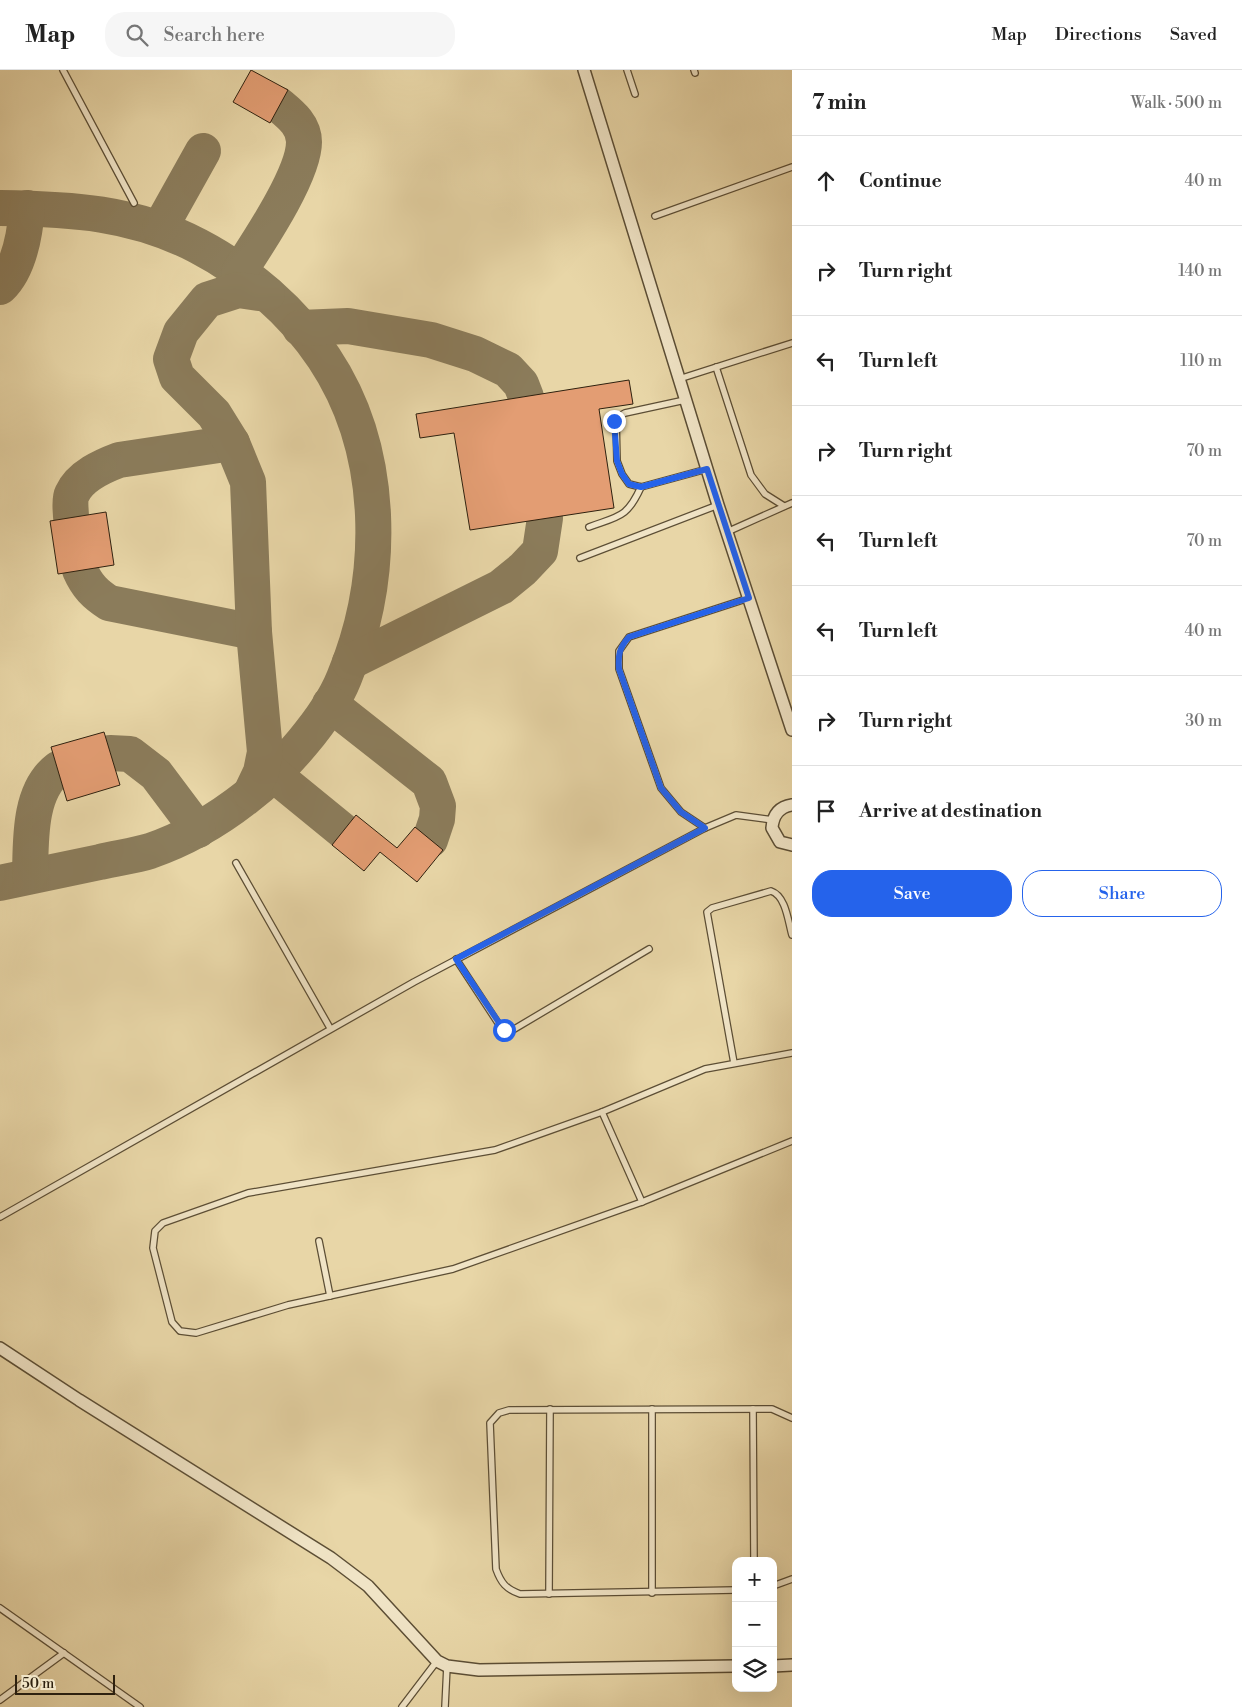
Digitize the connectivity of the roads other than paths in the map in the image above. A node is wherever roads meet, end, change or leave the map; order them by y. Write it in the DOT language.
graph roads {
  1 [pos="64,70"];
  2 [pos="584,70"];
  3 [pos="627,70"];
  4 [pos="635,94"];
  5 [pos="792,167"];
  6 [pos="134,203"];
  7 [pos="655,216"];
  8 [pos="792,343"];
  9 [pos="716,367"];
  10 [pos="679,379"];
  11 [pos="685,400"];
  12 [pos="707,469"];
  13 [pos="641,487"];
  14 [pos="792,503"];
  15 [pos="718,505"];
  16 [pos="784,506"];
  17 [pos="589,527"];
  18 [pos="727,532"];
  19 [pos="580,558"];
  20 [pos="749,598"];
  21 [pos="792,730"];
  22 [pos="792,805"];
  23 [pos="773,820"];
  24 [pos="705,828"];
  25 [pos="792,845"];
  26 [pos="236,863"];
  27 [pos="792,935"];
  28 [pos="649,949"];
  29 [pos="456,959"];
  30 [pos="330,1028"];
  31 [pos="792,1053"];
  32 [pos="734,1063"];
  33 [pos="602,1112"];
  34 [pos="792,1141"];
  35 [pos="642,1202"];
  36 [pos="0,1217"];
  37 [pos="319,1241"];
  38 [pos="330,1296"];
  39 [pos="0,1348"];
  40 [pos="550,1409"];
  41 [pos="652,1409"];
  42 [pos="753,1409"];
  43 [pos="792,1418"];
  44 [pos="754,1557"];
  45 [pos="792,1579"];
  46 [pos="777,1585"];
  47 [pos="732,1590"];
  48 [pos="652,1593"];
  49 [pos="549,1594"];
  50 [pos="0,1608"];
  51 [pos="64,1653"];
  52 [pos="442,1664"];
  53 [pos="792,1665"];
  54 [pos="732,1666"];
  55 [pos="777,1666"];
  56 [pos="0,1700"];
  57 [pos="140,1707"];
  58 [pos="402,1707"];
  59 [pos="445,1707"];
  1 -- 6 [label="lane"];
  2 -- 10 [label="street"];
  3 -- 4 [label="lane"];
  5 -- 7 [label="lane"];
  8 -- 9 [label="lane"];
  9 -- 10 [label="lane"];
  9 -- 16 [label="lane"];
  10 -- 11 [label="street"];
  11 -- 12 [label="street"];
  11 -- 13 [label="lane"];
  12 -- 13 [label="lane"];
  12 -- 15 [label="street"];
  13 -- 17 [label="lane"];
  14 -- 16 [label="lane"];
  15 -- 18 [label="street"];
  15 -- 19 [label="lane"];
  16 -- 18 [label="lane"];
  18 -- 20 [label="street"];
  20 -- 21 [label="street"];
  20 -- 24 [label="lane"];
  22 -- 23 [label="street"];
  23 -- 24 [label="lane"];
  23 -- 25 [label="street"];
  24 -- 29 [label="lane"];
  26 -- 30 [label="lane"];
  27 -- 32 [label="lane"];
  28 -- 29 [label="lane"];
  29 -- 30 [label="lane"];
  30 -- 36 [label="lane"];
  31 -- 32 [label="lane"];
  32 -- 33 [label="lane"];
  33 -- 35 [label="lane"];
  33 -- 38 [label="lane"];
  34 -- 35 [label="lane"];
  35 -- 38 [label="lane"];
  37 -- 38 [label="lane"];
  39 -- 52 [label="street"];
  40 -- 41 [label="lane"];
  40 -- 49 [label="lane"];
  40 -- 49 [label="lane"];
  41 -- 42 [label="lane"];
  41 -- 48 [label="lane"];
  42 -- 43 [label="lane"];
  42 -- 44 [label="lane"];
  45 -- 46 [label="lane"];
  47 -- 48 [label="lane"];
  48 -- 49 [label="lane"];
  50 -- 51 [label="lane"];
  51 -- 56 [label="lane"];
  51 -- 57 [label="lane"];
  52 -- 54 [label="street"];
  52 -- 58 [label="lane"];
  52 -- 59 [label="lane"];
  53 -- 55 [label="street"];
}
